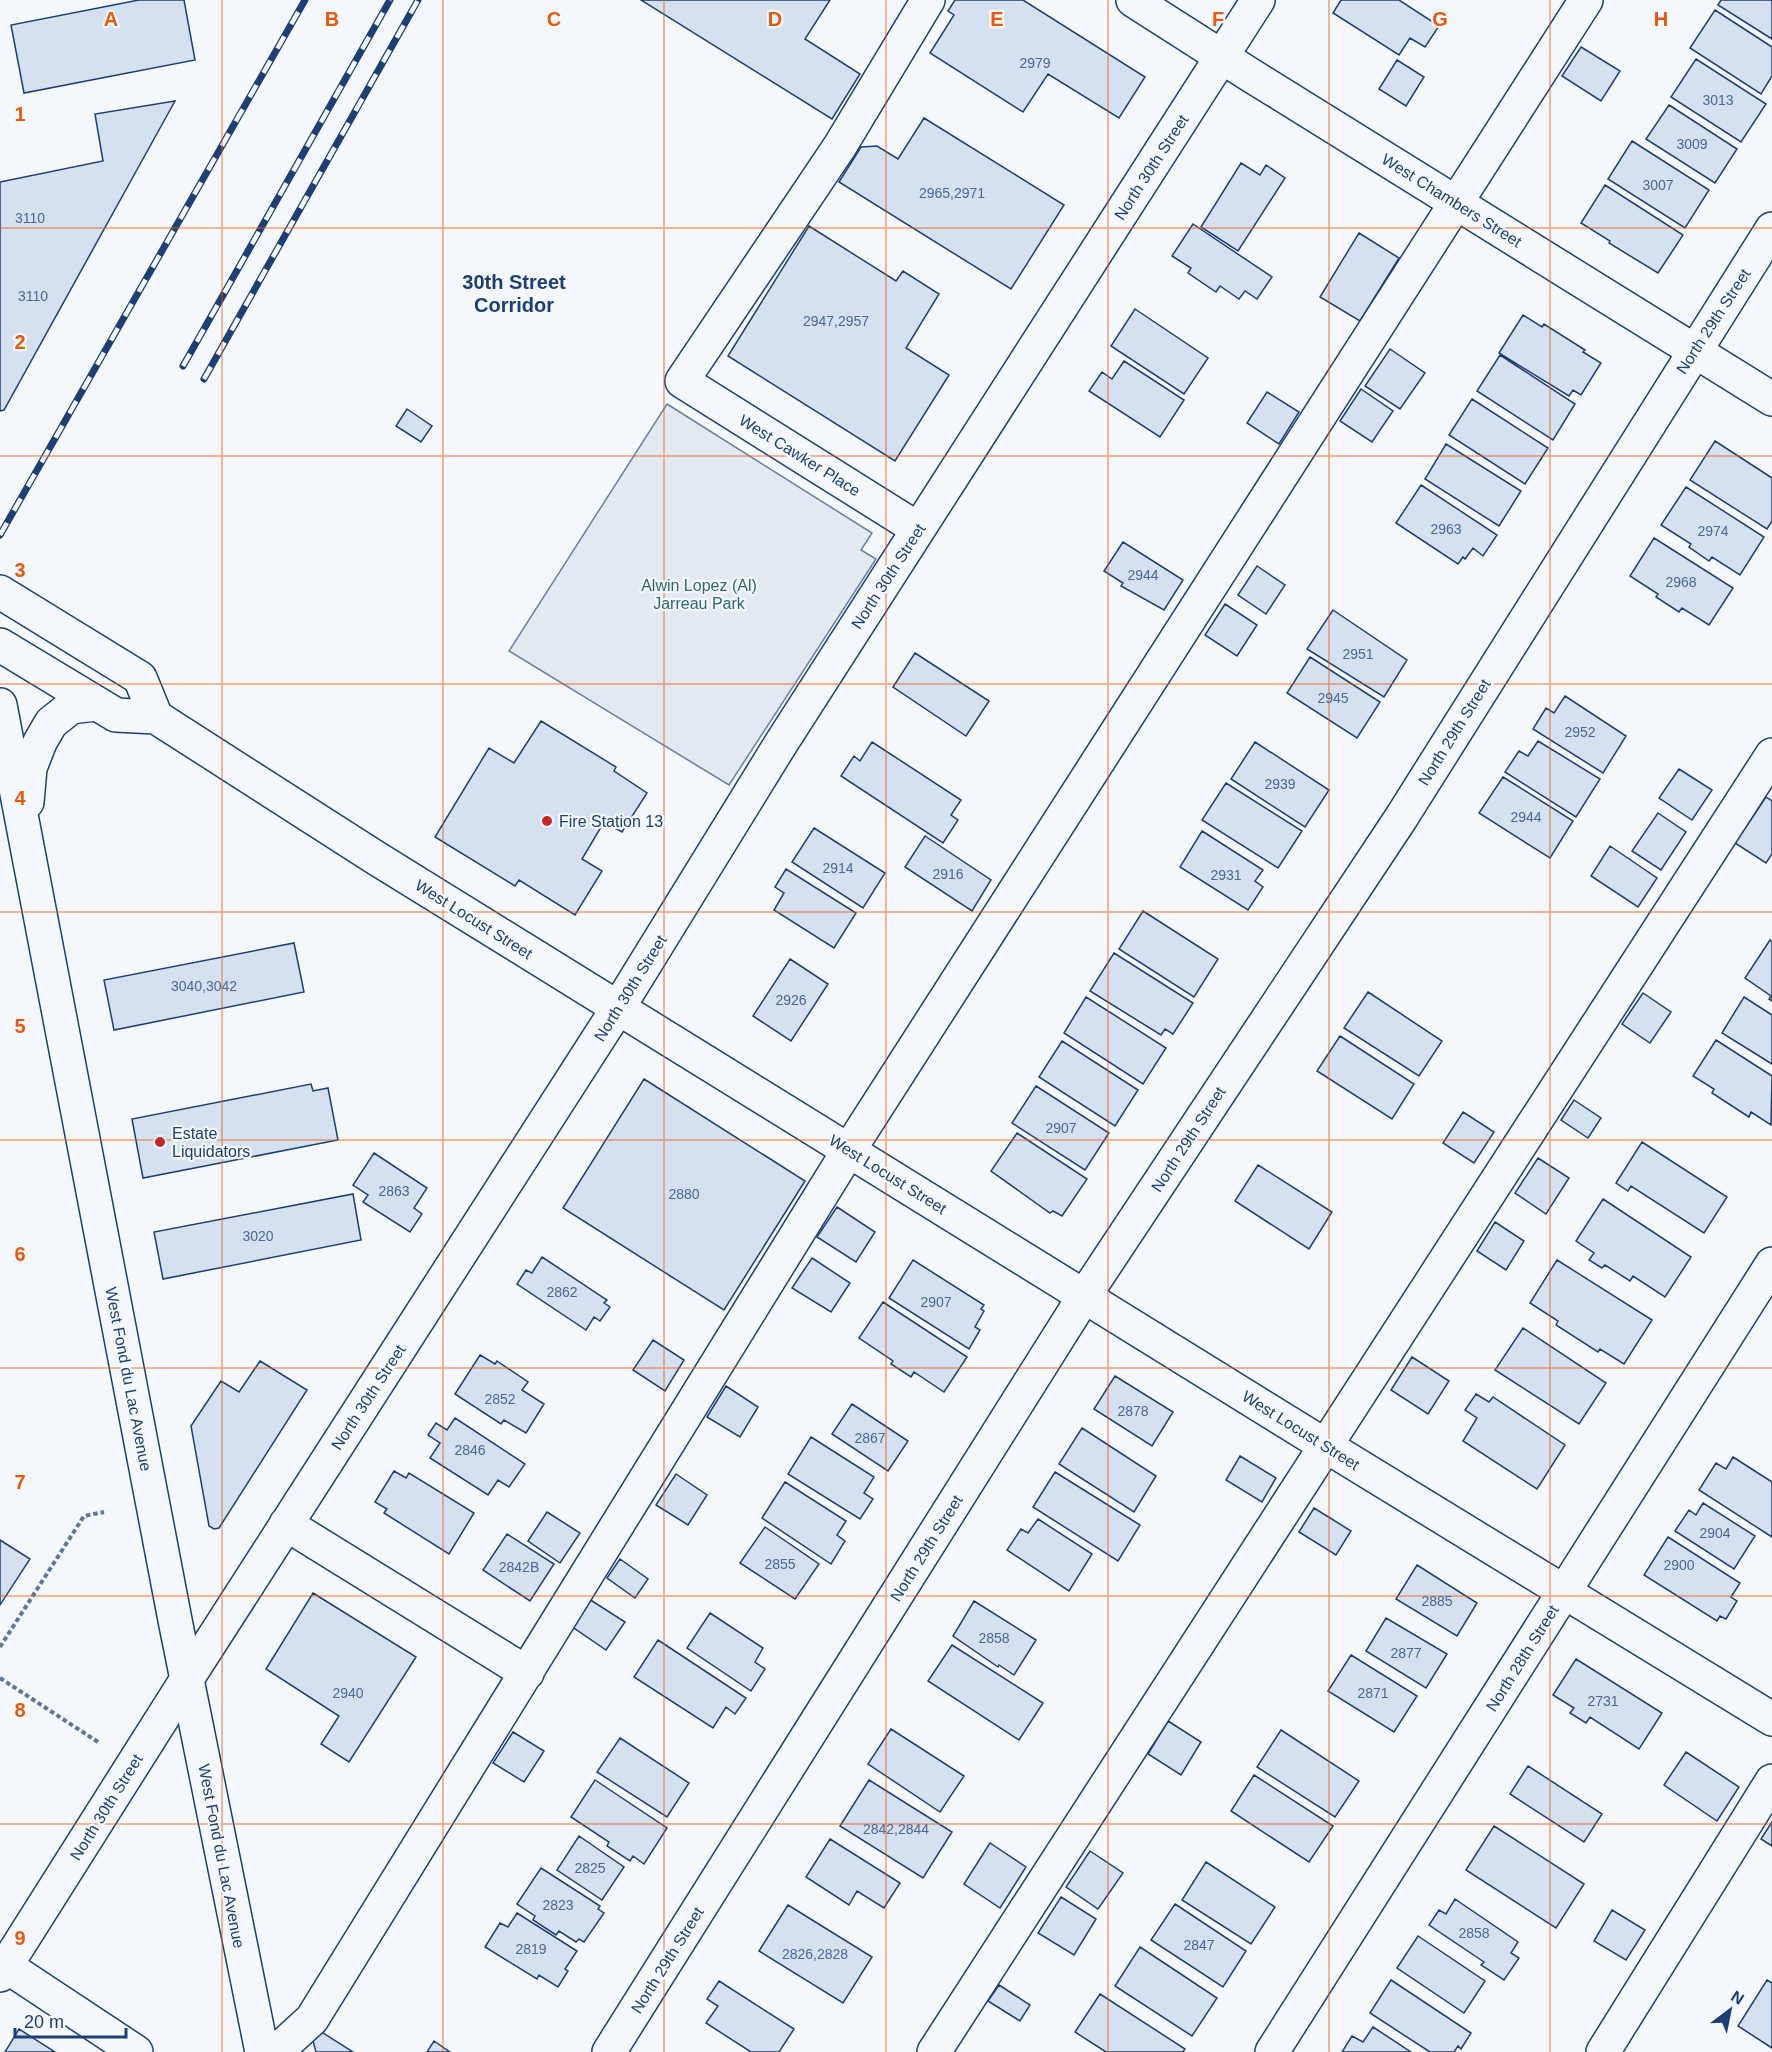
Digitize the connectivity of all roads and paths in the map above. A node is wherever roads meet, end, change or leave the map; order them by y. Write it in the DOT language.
graph roads {
  1 [pos="928,0"];
  2 [pos="1133,0"];
  3 [pos="1258,0"];
  4 [pos="1586,0"];
  5 [pos="1221,57"];
  6 [pos="1456,203"];
  7 [pos="1772,229"];
  8 [pos="1694,351"];
  9 [pos="1772,399"];
  10 [pos="918,529"];
  11 [pos="0,592"];
  12 [pos="0,645"];
  13 [pos="96,704"];
  14 [pos="0,705"];
  15 [pos="156,717"];
  16 [pos="1772,755"];
  17 [pos="25,833"];
  18 [pos="618,1008"];
  19 [pos="849,1150"];
  20 [pos="1772,1264"];
  21 [pos="1085,1295"];
  22 [pos="1326,1446"];
  23 [pos="104,1512"];
  24 [pos="286,1524"];
  25 [pos="1565,1591"];
  26 [pos="0,1647"];
  27 [pos="527,1673"];
  28 [pos="0,1678"];
  29 [pos="187,1679"];
  30 [pos="1772,1719"];
  31 [pos="98,1742"];
  32 [pos="1772,1781"];
  33 [pos="2,1967"];
  34 [pos="136,2052"];
  35 [pos="262,2052"];
  36 [pos="276,2052"];
  37 [pos="609,2052"];
  38 [pos="934,2052"];
  39 [pos="1272,2052"];
  40 [pos="1603,2052"];
  1 -- 10 [label="street, West Cawker Place"];
  2 -- 5 [label="street, West Chambers Street"];
  3 -- 5 [label="street, North 30th Street"];
  4 -- 6 [label="street"];
  5 -- 6 [label="street, West Chambers Street"];
  5 -- 10 [label="street, North 30th Street"];
  6 -- 8 [label="street, West Chambers Street"];
  6 -- 19 [label="street"];
  7 -- 8 [label="street, North 29th Street"];
  8 -- 9 [label="street, West Chambers Street"];
  8 -- 21 [label="street, North 29th Street"];
  10 -- 18 [label="street, North 30th Street"];
  11 -- 15 [label="street"];
  12 -- 13 [label="street"];
  13 -- 15 [label="street"];
  13 -- 17 [label="street"];
  14 -- 17 [label="street, West Fond du Lac Avenue"];
  15 -- 18 [label="street, West Locust Street"];
  16 -- 22 [label="street"];
  17 -- 29 [label="street, West Fond du Lac Avenue"];
  18 -- 19 [label="street, West Locust Street"];
  18 -- 24 [label="street, North 30th Street"];
  19 -- 21 [label="street, West Locust Street"];
  19 -- 27 [label="street"];
  20 -- 25 [label="street, North 28th Street"];
  21 -- 22 [label="street, West Locust Street"];
  21 -- 37 [label="street, North 29th Street"];
  22 -- 25 [label="street, West Locust Street"];
  22 -- 38 [label="street"];
  23 -- 26 [label="path"];
  24 -- 27 [label="street"];
  24 -- 29 [label="street, North 30th Street"];
  25 -- 30 [label="street, West Locust Street"];
  25 -- 39 [label="street, North 28th Street"];
  27 -- 36 [label="street"];
  28 -- 31 [label="path"];
  29 -- 33 [label="street, North 30th Street"];
  29 -- 35 [label="street, West Fond du Lac Avenue"];
  32 -- 40 [label="street"];
  33 -- 34 [label="street"];
}
